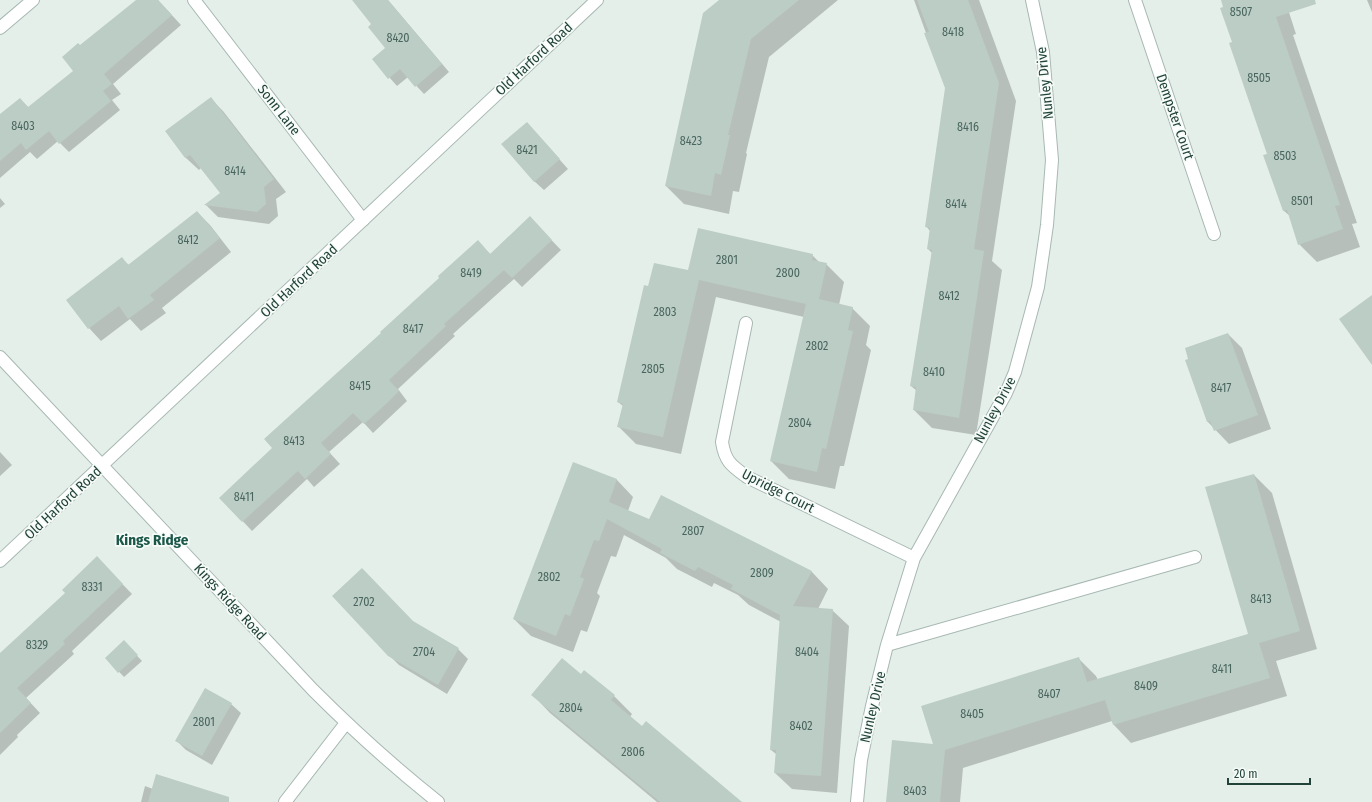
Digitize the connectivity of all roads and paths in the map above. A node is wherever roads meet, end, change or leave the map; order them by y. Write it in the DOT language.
graph roads {
  1 [pos="33,0"];
  2 [pos="194,0"];
  3 [pos="597,0"];
  4 [pos="1032,0"];
  5 [pos="1135,0"];
  6 [pos="0,28"];
  7 [pos="363,220"];
  8 [pos="1214,234"];
  9 [pos="746,323"];
  10 [pos="0,357"];
  11 [pos="102,466"];
  12 [pos="1196,557"];
  13 [pos="914,558"];
  14 [pos="0,561"];
  15 [pos="887,645"];
  16 [pos="346,723"];
  17 [pos="285,802"];
  18 [pos="438,802"];
  19 [pos="857,802"];
  1 -- 6 [label="street"];
  2 -- 7 [label="street, Sonn Lane"];
  3 -- 7 [label="street, Old Harford Road"];
  4 -- 13 [label="street, Nunley Drive"];
  5 -- 8 [label="street, Dempster Court"];
  7 -- 11 [label="street, Old Harford Road"];
  9 -- 13 [label="street, Upridge Court"];
  10 -- 11 [label="street, Kings Ridge Road"];
  11 -- 14 [label="street, Old Harford Road"];
  11 -- 16 [label="street, Kings Ridge Road"];
  12 -- 15 [label="street"];
  13 -- 15 [label="street, Nunley Drive"];
  15 -- 19 [label="street, Nunley Drive"];
  16 -- 17 [label="street"];
  16 -- 18 [label="street, Kings Ridge Road"];
}
